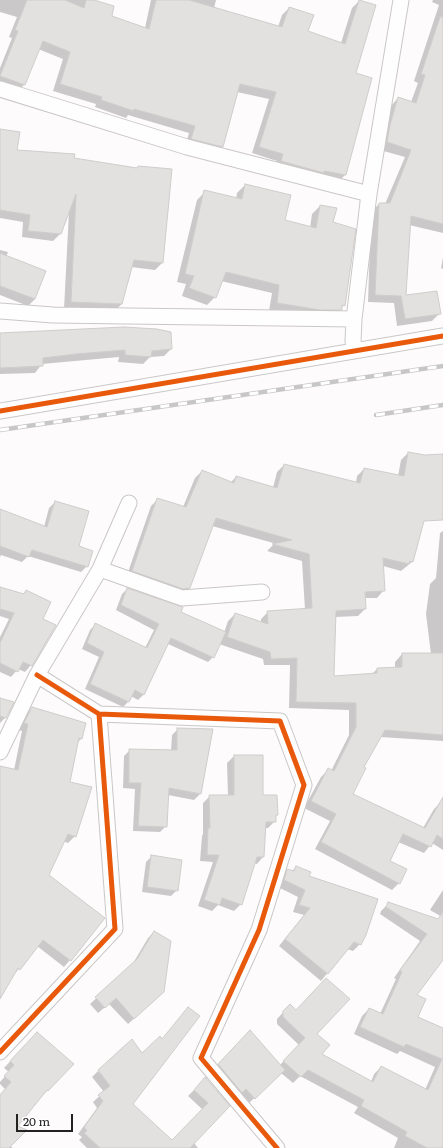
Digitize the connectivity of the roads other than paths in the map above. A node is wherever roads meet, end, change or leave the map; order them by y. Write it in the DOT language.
graph roads {
  1 [pos="401,0"];
  2 [pos="0,90"];
  3 [pos="369,194"];
  4 [pos="0,311"];
  5 [pos="354,319"];
  6 [pos="443,336"];
  7 [pos="355,351"];
  8 [pos="0,410"];
  9 [pos="129,503"];
  10 [pos="100,569"];
  11 [pos="262,592"];
  12 [pos="37,675"];
  13 [pos="99,714"];
  14 [pos="0,752"];
  15 [pos="0,1052"];
  16 [pos="277,1148"];
  1 -- 3 [label="street"];
  2 -- 3 [label="street"];
  3 -- 5 [label="street"];
  4 -- 5 [label="street"];
  5 -- 7 [label="street"];
  6 -- 7 [label="street"];
  7 -- 8 [label="street"];
  9 -- 10 [label="street"];
  10 -- 11 [label="street"];
  10 -- 12 [label="street"];
  12 -- 13 [label="street"];
  12 -- 14 [label="street"];
  13 -- 15 [label="street"];
  13 -- 16 [label="street"];
}
